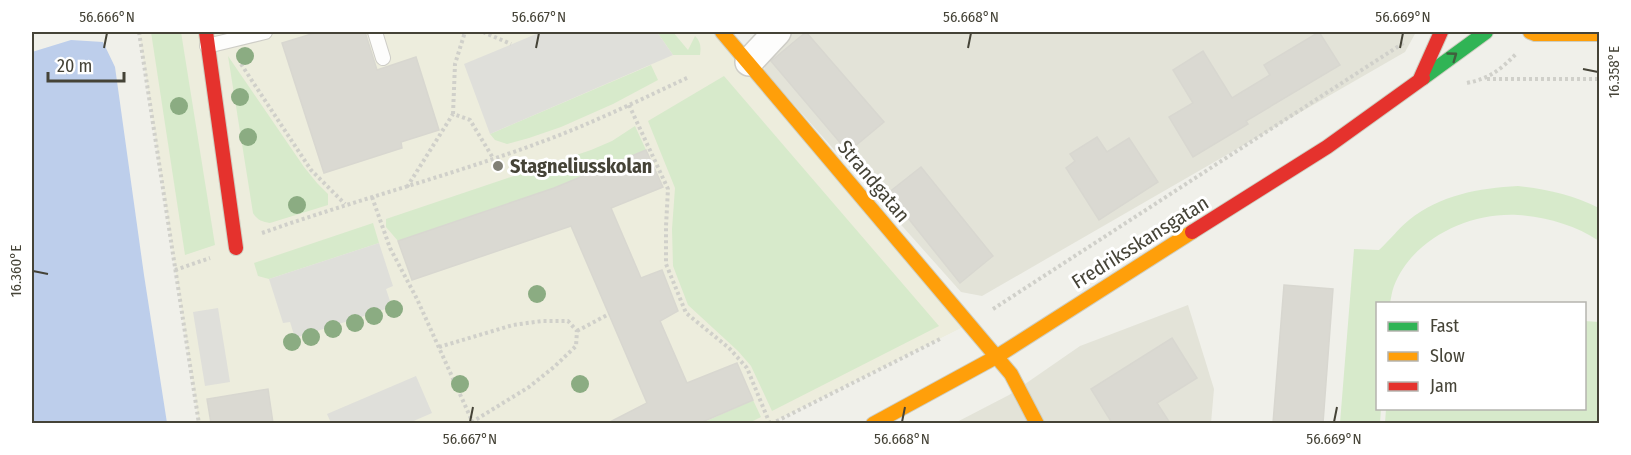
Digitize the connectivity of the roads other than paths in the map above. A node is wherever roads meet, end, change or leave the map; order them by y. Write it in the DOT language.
graph roads {
  1 [pos="265,32"];
  2 [pos="375,32"];
  3 [pos="722,32"];
  4 [pos="777,32"];
  5 [pos="1442,32"];
  6 [pos="1486,32"];
  7 [pos="1530,32"];
  8 [pos="1599,33"];
  9 [pos="207,39"];
  10 [pos="383,58"];
  11 [pos="749,62"];
  12 [pos="1419,81"];
  13 [pos="236,248"];
  14 [pos="996,357"];
  15 [pos="873,423"];
  16 [pos="1037,423"];
  1 -- 9 [label="lane"];
  2 -- 10 [label="lane"];
  3 -- 11 [label="street, Strandgatan"];
  4 -- 11 [label="street"];
  5 -- 12 [label="street"];
  12 -- 6 [label="street, Fredriksskansgatan, one-way"];
  7 -- 8 [label="street"];
  9 -- 13 [label="street"];
  11 -- 14 [label="street, Strandgatan"];
  12 -- 14 [label="street, Fredriksskansgatan"];
  14 -- 15 [label="street, Fredriksskansgatan"];
  14 -- 16 [label="street, Strandgatan"];
}
